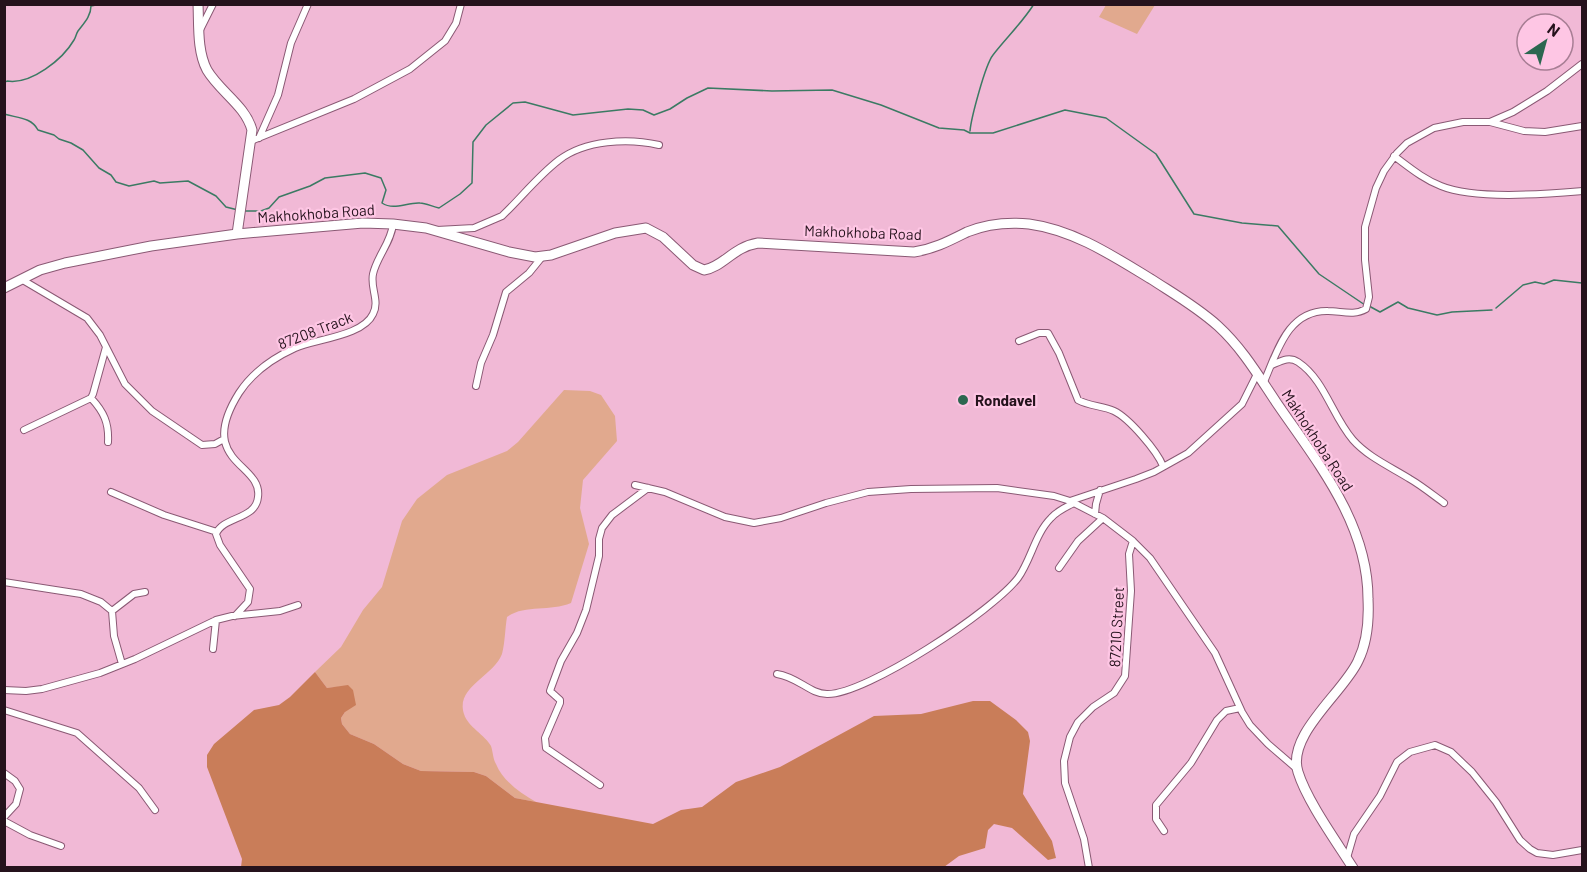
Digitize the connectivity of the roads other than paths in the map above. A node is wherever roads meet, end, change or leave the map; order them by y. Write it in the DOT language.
graph roads {
  1 [pos="198,4"];
  2 [pos="213,4"];
  3 [pos="308,4"];
  4 [pos="461,4"];
  5 [pos="200,30"];
  6 [pos="1582,64"];
  7 [pos="1490,122"];
  8 [pos="1582,126"];
  9 [pos="255,139"];
  10 [pos="659,145"];
  11 [pos="1394,156"];
  12 [pos="1582,191"];
  13 [pos="393,224"];
  14 [pos="436,230"];
  15 [pos="237,234"];
  16 [pos="542,256"];
  17 [pos="21,279"];
  18 [pos="4,288"];
  19 [pos="1019,341"];
  20 [pos="106,347"];
  21 [pos="1271,365"];
  22 [pos="1257,374"];
  23 [pos="1263,384"];
  24 [pos="476,386"];
  25 [pos="91,398"];
  26 [pos="24,430"];
  27 [pos="224,439"];
  28 [pos="108,442"];
  29 [pos="1163,466"];
  30 [pos="635,485"];
  31 [pos="648,488"];
  32 [pos="1100,490"];
  33 [pos="111,492"];
  34 [pos="1072,502"];
  35 [pos="1444,503"];
  36 [pos="1095,514"];
  37 [pos="1103,518"];
  38 [pos="217,532"];
  39 [pos="1133,541"];
  40 [pos="1059,568"];
  41 [pos="4,582"];
  42 [pos="145,592"];
  43 [pos="298,605"];
  44 [pos="112,611"];
  45 [pos="235,616"];
  46 [pos="216,620"];
  47 [pos="213,649"];
  48 [pos="122,664"];
  49 [pos="777,674"];
  50 [pos="4,690"];
  51 [pos="1240,708"];
  52 [pos="4,710"];
  53 [pos="1297,769"];
  54 [pos="4,773"];
  55 [pos="600,785"];
  56 [pos="156,810"];
  57 [pos="4,819"];
  58 [pos="1164,831"];
  59 [pos="61,846"];
  60 [pos="1582,850"];
  61 [pos="1350,863"];
  62 [pos="1089,867"];
  1 -- 5 [label="street"];
  2 -- 5 [label="street"];
  3 -- 9 [label="street"];
  4 -- 9 [label="street"];
  5 -- 9 [label="street"];
  6 -- 7 [label="street"];
  7 -- 8 [label="street"];
  7 -- 11 [label="street"];
  9 -- 15 [label="street"];
  10 -- 14 [label="street"];
  11 -- 12 [label="street"];
  11 -- 21 [label="street"];
  13 -- 14 [label="street, Makhokhoba Road"];
  13 -- 15 [label="street, Makhokhoba Road"];
  13 -- 27 [label="street, 87208 Track"];
  14 -- 16 [label="street, Makhokhoba Road"];
  15 -- 17 [label="street, Makhokhoba Road"];
  16 -- 22 [label="street, Makhokhoba Road"];
  16 -- 24 [label="street"];
  17 -- 18 [label="street, Makhokhoba Road"];
  17 -- 20 [label="street"];
  19 -- 29 [label="street"];
  20 -- 25 [label="street"];
  20 -- 27 [label="street"];
  21 -- 23 [label="street"];
  21 -- 35 [label="street"];
  22 -- 23 [label="street, Makhokhoba Road"];
  22 -- 29 [label="street"];
  23 -- 53 [label="street, Makhokhoba Road"];
  25 -- 26 [label="street"];
  25 -- 28 [label="street"];
  27 -- 38 [label="street"];
  29 -- 32 [label="street"];
  30 -- 31 [label="street"];
  31 -- 34 [label="street"];
  31 -- 55 [label="street"];
  32 -- 34 [label="street"];
  32 -- 36 [label="street"];
  33 -- 38 [label="street"];
  34 -- 36 [label="street"];
  34 -- 49 [label="street"];
  36 -- 37 [label="street"];
  37 -- 39 [label="street"];
  37 -- 40 [label="street"];
  38 -- 45 [label="street"];
  39 -- 51 [label="street"];
  39 -- 62 [label="street, 87210 Street"];
  41 -- 44 [label="street"];
  42 -- 44 [label="street"];
  43 -- 45 [label="street"];
  44 -- 48 [label="street"];
  45 -- 46 [label="street"];
  46 -- 47 [label="street"];
  46 -- 48 [label="street"];
  48 -- 50 [label="street"];
  51 -- 53 [label="street"];
  51 -- 58 [label="street"];
  52 -- 56 [label="street"];
  53 -- 61 [label="street"];
  54 -- 57 [label="street"];
  57 -- 59 [label="street"];
  60 -- 61 [label="street"];
}
